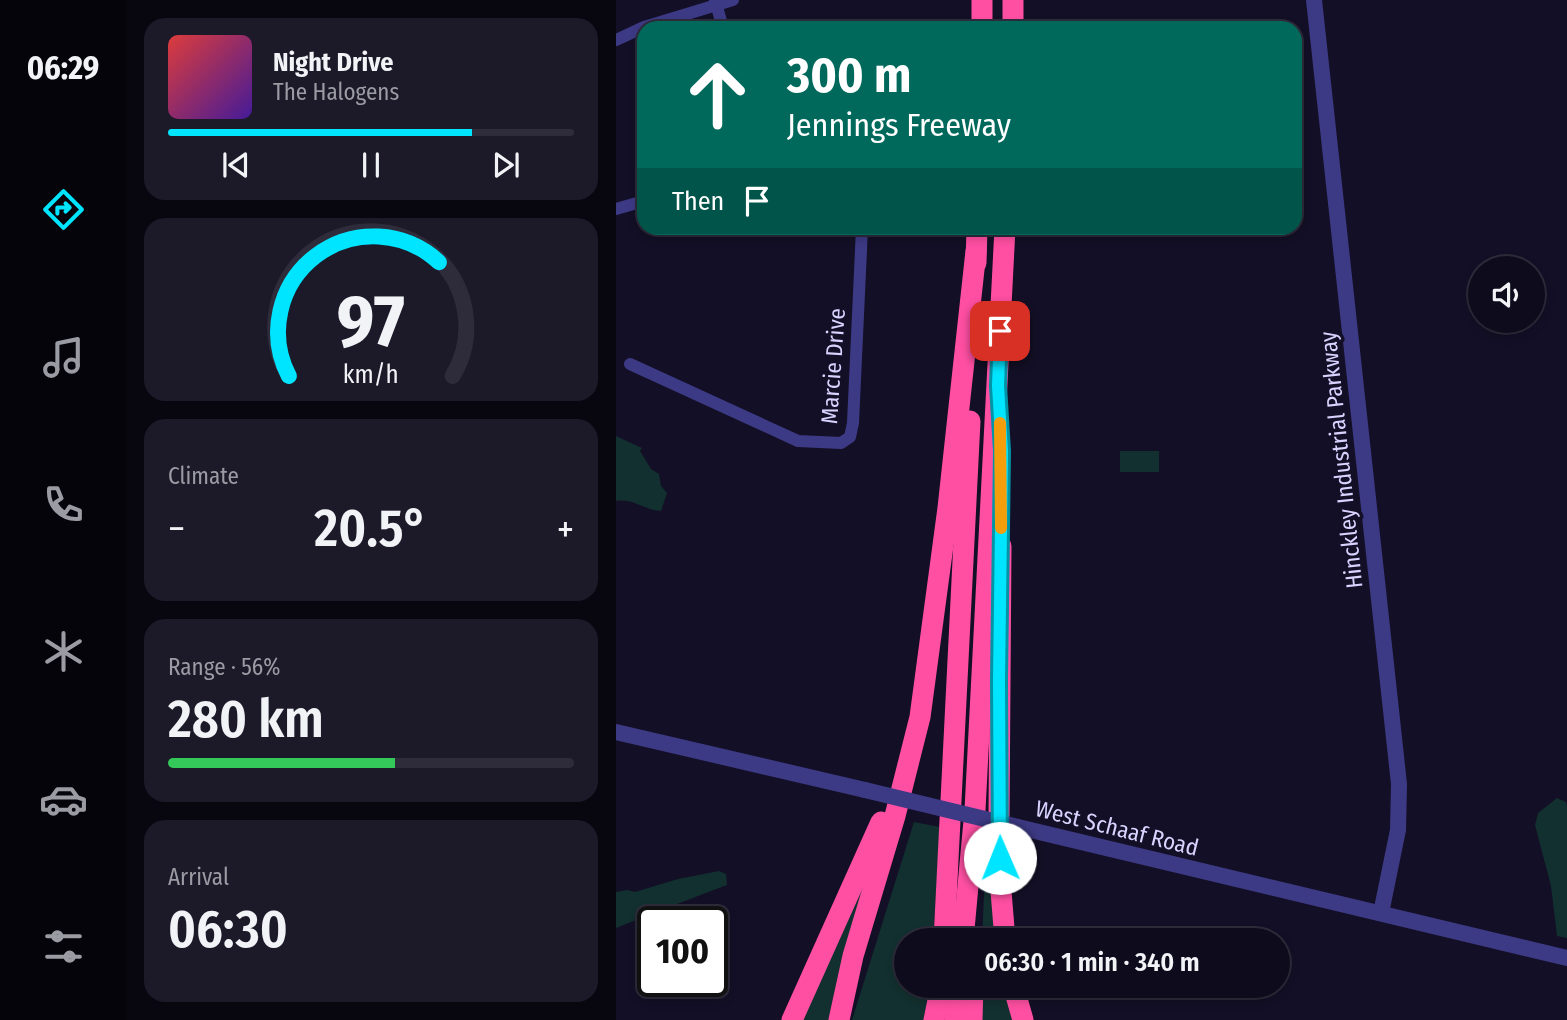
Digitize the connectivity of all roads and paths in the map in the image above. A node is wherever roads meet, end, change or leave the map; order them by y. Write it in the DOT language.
graph roads {
  1 [pos="733,0"];
  2 [pos="982,0"];
  3 [pos="1013,0"];
  4 [pos="1314,0"];
  5 [pos="715,3"];
  6 [pos="661,21"];
  7 [pos="721,21"];
  8 [pos="982,21"];
  9 [pos="1013,21"];
  10 [pos="637,30"];
  11 [pos="616,40"];
  12 [pos="637,203"];
  13 [pos="616,209"];
  14 [pos="862,235"];
  15 [pos="977,235"];
  16 [pos="1005,235"];
  17 [pos="976,250"];
  18 [pos="630,365"];
  19 [pos="998,386"];
  20 [pos="930,645"];
  21 [pos="616,732"];
  22 [pos="975,810"];
  23 [pos="1381,913"];
  24 [pos="945,928"];
  25 [pos="965,928"];
  26 [pos="975,928"];
  27 [pos="1004,928"];
  28 [pos="1567,958"];
  29 [pos="938,998"];
  30 [pos="958,998"];
  31 [pos="973,998"];
  32 [pos="1017,998"];
  33 [pos="792,1020"];
  34 [pos="839,1020"];
  35 [pos="934,1020"];
  36 [pos="955,1020"];
  37 [pos="972,1020"];
  38 [pos="1023,1020"];
  1 -- 5 [label="street"];
  2 -- 8 [label="highway"];
  3 -- 9 [label="highway"];
  4 -- 23 [label="street, Hinckley Industrial Parkway"];
  5 -- 6 [label="street"];
  5 -- 7 [label="street"];
  10 -- 11 [label="street"];
  12 -- 13 [label="street"];
  14 -- 18 [label="street, Marcie Drive"];
  15 -- 17 [label="highway"];
  16 -- 19 [label="highway"];
  17 -- 20 [label="highway"];
  17 -- 24 [label="highway"];
  19 -- 22 [label="highway"];
  19 -- 27 [label="highway"];
  20 -- 33 [label="highway"];
  20 -- 34 [label="highway"];
  21 -- 23 [label="street, West Schaaf Road, bridge"];
  22 -- 25 [label="highway"];
  22 -- 26 [label="highway"];
  23 -- 28 [label="street, West Schaaf Road"];
  29 -- 35 [label="highway"];
  30 -- 36 [label="highway"];
  31 -- 37 [label="highway"];
  32 -- 38 [label="highway"];
}
